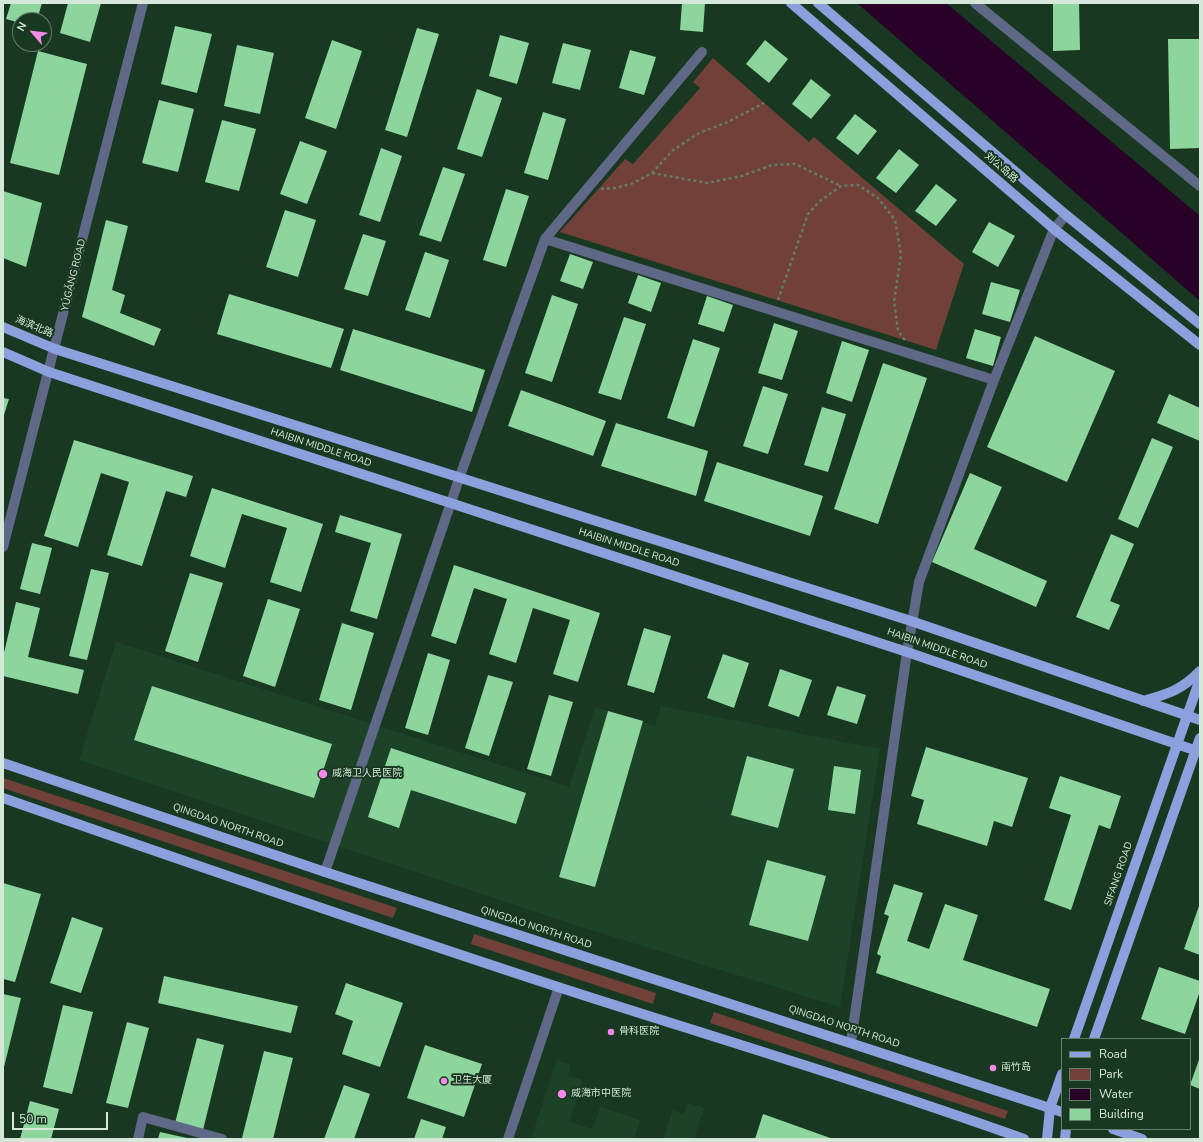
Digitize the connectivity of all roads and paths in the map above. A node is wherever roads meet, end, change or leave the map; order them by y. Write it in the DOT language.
graph roads {
  1 [pos="142,3"];
  2 [pos="791,3"];
  3 [pos="818,3"];
  4 [pos="975,3"];
  5 [pos="702,52"];
  6 [pos="764,103"];
  7 [pos="652,173"];
  8 [pos="840,186"];
  9 [pos="1200,186"];
  10 [pos="598,189"];
  11 [pos="1066,215"];
  12 [pos="1054,229"];
  13 [pos="545,239"];
  14 [pos="778,300"];
  15 [pos="1200,324"];
  16 [pos="3,327"];
  17 [pos="905,341"];
  18 [pos="1200,345"];
  19 [pos="55,349"];
  20 [pos="3,352"];
  21 [pos="49,372"];
  22 [pos="994,380"];
  23 [pos="460,476"];
  24 [pos="451,502"];
  25 [pos="3,547"];
  26 [pos="911,622"];
  27 [pos="907,652"];
  28 [pos="1200,671"];
  29 [pos="1200,679"];
  30 [pos="1143,701"];
  31 [pos="1186,716"];
  32 [pos="1200,720"];
  33 [pos="1200,738"];
  34 [pos="1177,744"];
  35 [pos="1198,751"];
  36 [pos="3,763"];
  37 [pos="3,798"];
  38 [pos="325,872"];
  39 [pos="559,987"];
  40 [pos="1074,1038"];
  41 [pos="1094,1038"];
  42 [pos="851,1042"];
  43 [pos="1061,1077"];
  44 [pos="1050,1108"];
  45 [pos="1061,1112"];
  46 [pos="1116,1130"];
  47 [pos="138,1139"];
  48 [pos="222,1139"];
  49 [pos="508,1139"];
  50 [pos="1024,1139"];
  51 [pos="1048,1139"];
  52 [pos="1142,1139"];
  1 -- 19 [label="street, YÚGǍNG ROAD"];
  2 -- 12 [label="main road, 刘公岛路"];
  3 -- 11 [label="main road, 刘公岛路"];
  4 -- 9 [label="street"];
  5 -- 13 [label="street"];
  6 -- 7 [label="path"];
  7 -- 8 [label="path"];
  7 -- 10 [label="path"];
  8 -- 14 [label="path"];
  8 -- 17 [label="path"];
  11 -- 12 [label="street"];
  11 -- 15 [label="main road, 刘公岛路"];
  12 -- 18 [label="main road, 刘公岛路"];
  12 -- 22 [label="street"];
  13 -- 22 [label="street"];
  13 -- 23 [label="street"];
  16 -- 19 [label="main road, 海滨北路"];
  19 -- 21 [label="street, YÚGǍNG ROAD"];
  19 -- 23 [label="main road, HAIBIN MIDDLE ROAD"];
  20 -- 21 [label="main road"];
  21 -- 24 [label="main road, HAIBIN MIDDLE ROAD"];
  21 -- 25 [label="street, YÚGǍNG ROAD"];
  22 -- 26 [label="street"];
  23 -- 24 [label="street"];
  23 -- 26 [label="main road, HAIBIN MIDDLE ROAD"];
  24 -- 27 [label="main road, HAIBIN MIDDLE ROAD"];
  24 -- 38 [label="street"];
  26 -- 27 [label="street"];
  26 -- 30 [label="main road, HAIBIN MIDDLE ROAD"];
  27 -- 34 [label="main road, HAIBIN MIDDLE ROAD"];
  27 -- 42 [label="street"];
  28 -- 30 [label="main road"];
  29 -- 31 [label="main road"];
  30 -- 31 [label="main road, HAIBIN MIDDLE ROAD"];
  31 -- 32 [label="main road, HAIBIN MIDDLE ROAD"];
  31 -- 34 [label="main road, SIFANG ROAD"];
  33 -- 35 [label="main road"];
  34 -- 35 [label="main road, HAIBIN MIDDLE ROAD"];
  34 -- 40 [label="main road, SIFANG ROAD"];
  35 -- 41 [label="main road"];
  36 -- 38 [label="main road, QINGDAO NORTH ROAD"];
  37 -- 39 [label="main road"];
  38 -- 42 [label="main road, QINGDAO NORTH ROAD"];
  39 -- 49 [label="street"];
  39 -- 50 [label="main road"];
  42 -- 44 [label="main road, QINGDAO NORTH ROAD"];
  43 -- 44 [label="main road"];
  44 -- 45 [label="main road, QINGDAO NORTH ROAD"];
  44 -- 51 [label="main road"];
  46 -- 52 [label="main road"];
  47 -- 48 [label="street"];
}
